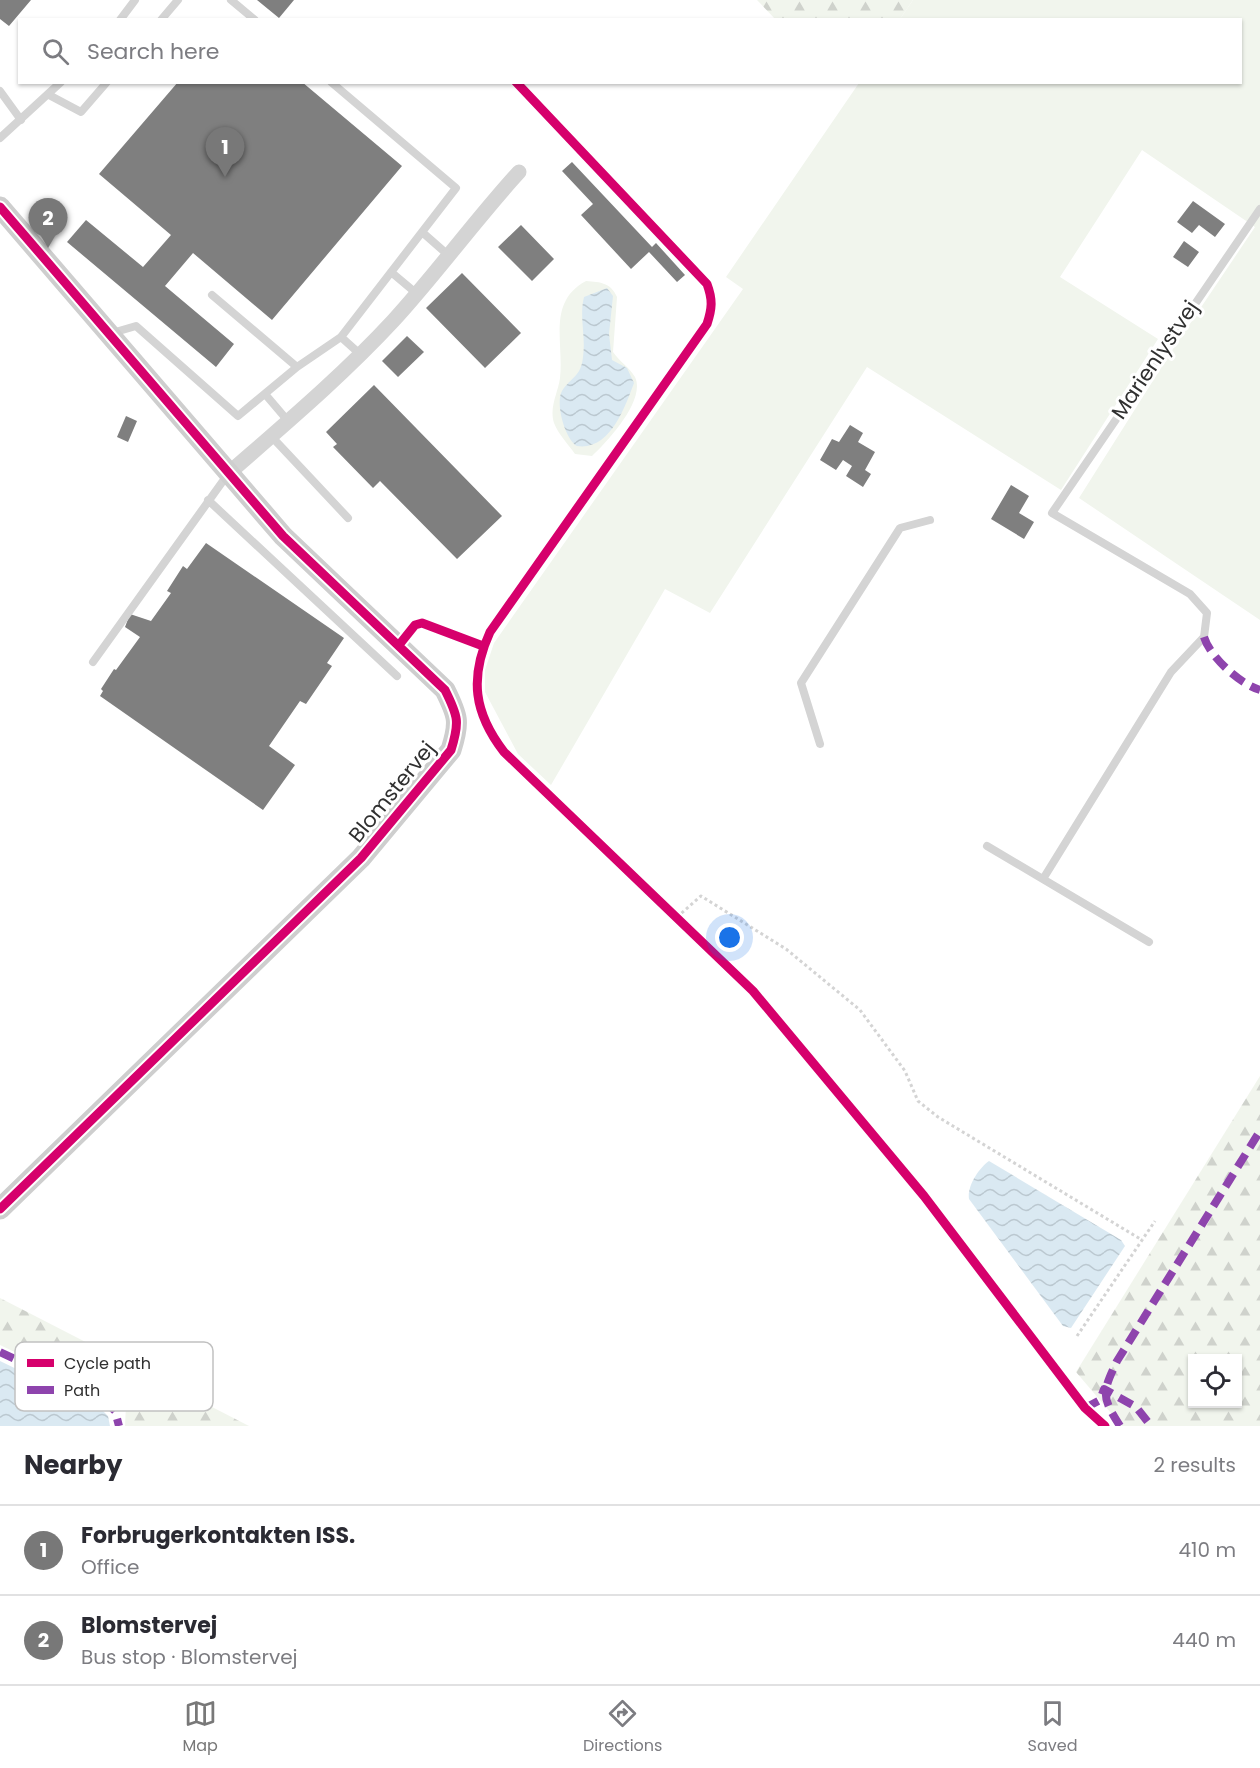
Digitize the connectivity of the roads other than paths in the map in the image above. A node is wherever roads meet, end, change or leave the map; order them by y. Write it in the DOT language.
graph roads {
  1 [pos="135,0"];
  2 [pos="178,0"];
  3 [pos="231,0"];
  4 [pos="122,18"];
  5 [pos="163,18"];
  6 [pos="253,18"];
  7 [pos="59,84"];
  8 [pos="104,84"];
  9 [pos="333,84"];
  10 [pos="0,91"];
  11 [pos="49,95"];
  12 [pos="21,120"];
  13 [pos="0,138"];
  14 [pos="519,172"];
  15 [pos="0,207"];
  16 [pos="1260,209"];
  17 [pos="422,232"];
  18 [pos="447,254"];
  19 [pos="391,272"];
  20 [pos="416,293"];
  21 [pos="213,295"];
  22 [pos="110,333"];
  23 [pos="341,337"];
  24 [pos="361,355"];
  25 [pos="297,367"];
  26 [pos="265,394"];
  27 [pos="288,421"];
  28 [pos="271,436"];
  29 [pos="229,473"];
  30 [pos="208,500"];
  31 [pos="348,518"];
  32 [pos="930,520"];
  33 [pos="93,662"];
  34 [pos="397,676"];
  35 [pos="820,744"];
  36 [pos="987,846"];
  37 [pos="1043,879"];
  38 [pos="1149,942"];
  39 [pos="0,1209"];
  1 -- 4 [label="lane"];
  2 -- 5 [label="lane"];
  3 -- 6 [label="lane"];
  7 -- 11 [label="lane"];
  8 -- 11 [label="lane"];
  9 -- 17 [label="lane"];
  10 -- 12 [label="lane"];
  11 -- 12 [label="lane"];
  12 -- 13 [label="lane"];
  14 -- 18 [label="street"];
  15 -- 22 [label="street, Blomstervej"];
  16 -- 37 [label="lane, Marienlystvej"];
  17 -- 18 [label="lane"];
  17 -- 19 [label="lane"];
  18 -- 20 [label="street"];
  19 -- 20 [label="lane"];
  19 -- 23 [label="lane"];
  20 -- 24 [label="street"];
  21 -- 25 [label="lane"];
  22 -- 26 [label="lane"];
  22 -- 29 [label="street, Blomstervej"];
  23 -- 24 [label="lane"];
  23 -- 25 [label="lane"];
  24 -- 27 [label="street"];
  25 -- 26 [label="lane"];
  26 -- 27 [label="lane"];
  27 -- 28 [label="street"];
  28 -- 29 [label="street"];
  28 -- 31 [label="lane"];
  29 -- 30 [label="lane"];
  29 -- 39 [label="street, Blomstervej"];
  30 -- 33 [label="lane"];
  30 -- 34 [label="lane"];
  32 -- 35 [label="lane"];
  36 -- 37 [label="lane"];
  37 -- 38 [label="lane"];
}
